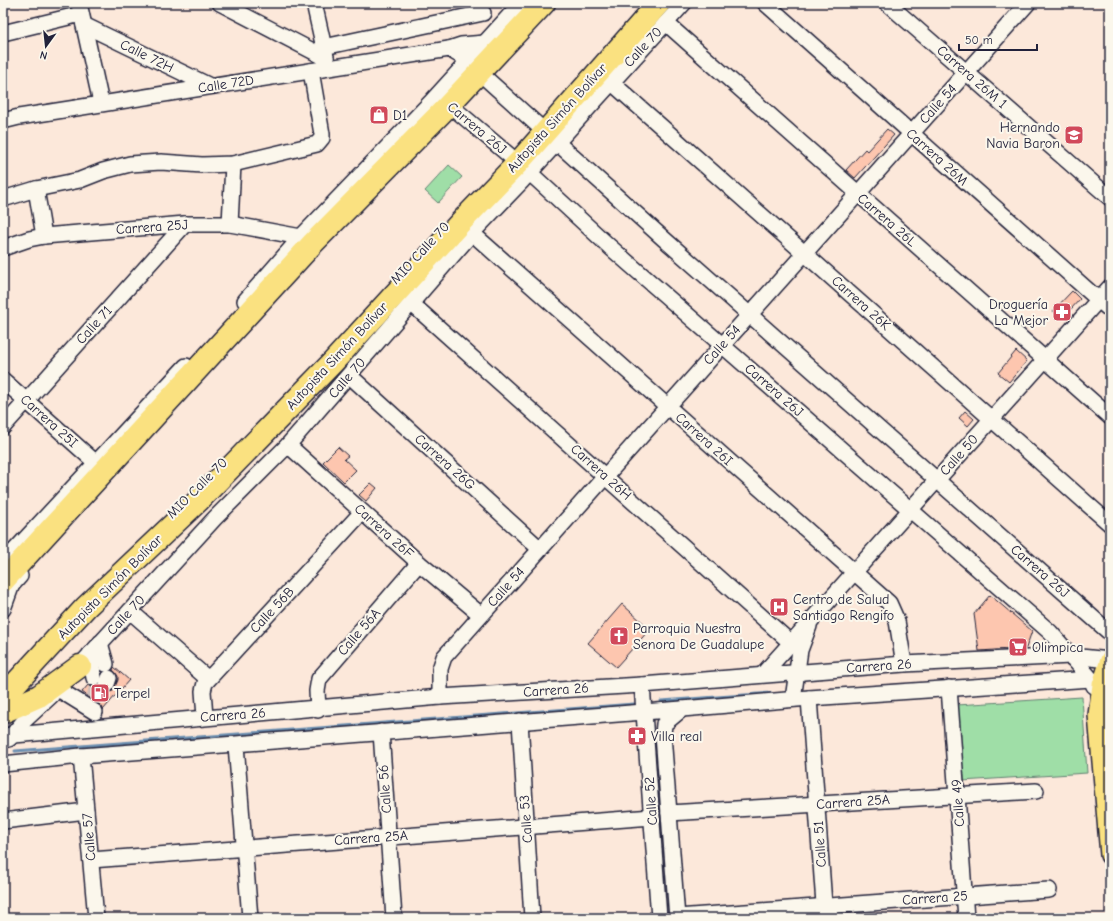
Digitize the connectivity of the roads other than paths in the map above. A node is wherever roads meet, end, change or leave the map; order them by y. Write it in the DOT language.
graph roads {
  1 [pos="220,3"];
  2 [pos="314,3"];
  3 [pos="544,3"];
  4 [pos="555,3"];
  5 [pos="647,3"];
  6 [pos="684,3"];
  7 [pos="765,3"];
  8 [pos="888,3"];
  9 [pos="516,5"];
  10 [pos="1020,6"];
  11 [pos="482,8"];
  12 [pos="662,13"];
  13 [pos="81,14"];
  14 [pos="3,33"];
  15 [pos="487,40"];
  16 [pos="449,49"];
  17 [pos="326,58"];
  18 [pos="311,71"];
  19 [pos="477,72"];
  20 [pos="966,72"];
  21 [pos="611,82"];
  22 [pos="210,86"];
  23 [pos="101,103"];
  24 [pos="448,103"];
  25 [pos="3,121"];
  26 [pos="911,134"];
  27 [pos="547,135"];
  28 [pos="233,164"];
  29 [pos="520,164"];
  30 [pos="36,189"];
  31 [pos="858,194"];
  32 [pos="1110,198"];
  33 [pos="3,199"];
  34 [pos="185,224"];
  35 [pos="230,224"];
  36 [pos="466,227"];
  37 [pos="44,236"];
  38 [pos="302,237"];
  39 [pos="3,248"];
  40 [pos="804,253"];
  41 [pos="452,256"];
  42 [pos="431,279"];
  43 [pos="1110,287"];
  44 [pos="403,298"];
  45 [pos="1099,299"];
  46 [pos="1110,310"];
  47 [pos="750,314"];
  48 [pos="232,324"];
  49 [pos="722,345"];
  50 [pos="1045,359"];
  51 [pos="350,376"];
  52 [pos="3,380"];
  53 [pos="26,401"];
  54 [pos="668,406"];
  55 [pos="1110,417"];
  56 [pos="991,419"];
  57 [pos="3,426"];
  58 [pos="288,446"];
  59 [pos="95,462"];
  60 [pos="605,476"];
  61 [pos="937,480"];
  62 [pos="910,509"];
  63 [pos="362,512"];
  64 [pos="1110,524"];
  65 [pos="540,549"];
  66 [pos="3,563"];
  67 [pos="419,563"];
  68 [pos="853,572"];
  69 [pos="6,588"];
  70 [pos="3,609"];
  71 [pos="130,611"];
  72 [pos="480,615"];
  73 [pos="809,624"];
  74 [pos="1110,633"];
  75 [pos="790,642"];
  76 [pos="1071,656"];
  77 [pos="1110,660"];
  78 [pos="904,664"];
  79 [pos="98,667"];
  80 [pos="796,672"];
  81 [pos="763,674"];
  82 [pos="208,679"];
  83 [pos="3,685"];
  84 [pos="642,685"];
  85 [pos="1095,687"];
  86 [pos="949,688"];
  87 [pos="58,689"];
  88 [pos="440,697"];
  89 [pos="3,698"];
  90 [pos="809,698"];
  91 [pos="793,699"];
  92 [pos="682,709"];
  93 [pos="318,710"];
  94 [pos="3,712"];
  95 [pos="644,712"];
  96 [pos="205,717"];
  97 [pos="520,721"];
  98 [pos="100,726"];
  99 [pos="381,732"];
  100 [pos="6,739"];
  101 [pos="236,745"];
  102 [pos="81,756"];
  103 [pos="3,764"];
  104 [pos="1036,791"];
  105 [pos="957,795"];
  106 [pos="817,804"];
  107 [pos="1108,806"];
  108 [pos="86,811"];
  109 [pos="669,813"];
  110 [pos="652,816"];
  111 [pos="3,821"];
  112 [pos="527,826"];
  113 [pos="388,837"];
  114 [pos="244,848"];
  115 [pos="1110,855"];
  116 [pos="91,860"];
  117 [pos="1049,890"];
  118 [pos="965,896"];
  119 [pos="825,912"];
  120 [pos="96,918"];
  121 [pos="250,918"];
  122 [pos="394,918"];
  123 [pos="532,918"];
  124 [pos="659,918"];
  125 [pos="677,918"];
  126 [pos="966,918"];
  1 -- 17 [label="street"];
  2 -- 17 [label="street"];
  3 -- 19 [label="highway"];
  4 -- 19 [label="street"];
  5 -- 27 [label="street"];
  6 -- 12 [label="street, Calle 70"];
  7 -- 26 [label="street, Carrera 26M"];
  8 -- 20 [label="street, Carrera 26M 1"];
  9 -- 15 [label="street"];
  10 -- 20 [label="street, Calle 54"];
  11 -- 15 [label="street"];
  11 -- 17 [label="street"];
  12 -- 21 [label="street, Calle 70"];
  12 -- 27 [label="highway, Autopista Simón Bolívar"];
  12 -- 31 [label="street, Carrera 26L"];
  13 -- 14 [label="street"];
  13 -- 22 [label="street, Calle 72H"];
  13 -- 23 [label="street"];
  15 -- 16 [label="street, Calle 72D"];
  15 -- 19 [label="street"];
  16 -- 17 [label="street, Calle 72D"];
  16 -- 19 [label="street"];
  17 -- 18 [label="street, Calle 72D"];
  18 -- 22 [label="street, Calle 72D"];
  18 -- 28 [label="street"];
  19 -- 24 [label="highway"];
  19 -- 27 [label="street, Carrera 26J"];
  20 -- 26 [label="street, Calle 54"];
  20 -- 32 [label="street, Carrera 26M 1"];
  21 -- 27 [label="street, Calle 70"];
  21 -- 40 [label="street, Carrera 26K"];
  22 -- 23 [label="street, Calle 72D"];
  23 -- 25 [label="street, Calle 72D"];
  24 -- 29 [label="street, Carrera 26J"];
  24 -- 38 [label="street"];
  24 -- 48 [label="highway"];
  24 -- 69 [label="street"];
  26 -- 31 [label="street, Calle 54"];
  26 -- 45 [label="street, Carrera 26M"];
  27 -- 29 [label="highway, Autopista Simón Bolívar"];
  27 -- 47 [label="street, Carrera 26J"];
  28 -- 30 [label="street"];
  28 -- 35 [label="street"];
  29 -- 36 [label="highway, Autopista Simón Bolívar"];
  29 -- 49 [label="street, Carrera 26J"];
  29 -- 83 [label="street, MIO Calle 70"];
  30 -- 33 [label="street"];
  30 -- 37 [label="street"];
  31 -- 40 [label="street, Calle 54"];
  31 -- 50 [label="street, Carrera 26L"];
  34 -- 35 [label="street, Carrera 25J"];
  34 -- 37 [label="street, Carrera 25J"];
  34 -- 53 [label="street, Calle 71"];
  35 -- 38 [label="street, Carrera 25J"];
  36 -- 41 [label="highway"];
  36 -- 44 [label="highway, Autopista Simón Bolívar"];
  36 -- 54 [label="street, Carrera 26I"];
  37 -- 39 [label="street, Carrera 25J"];
  38 -- 48 [label="street"];
  40 -- 47 [label="street, Calle 54"];
  40 -- 56 [label="street, Carrera 26K"];
  41 -- 42 [label="street"];
  42 -- 44 [label="highway"];
  43 -- 45 [label="street, Calle 50"];
  44 -- 51 [label="street, Calle 70"];
  44 -- 60 [label="street, Carrera 26H"];
  44 -- 89 [label="highway, Autopista Simón Bolívar"];
  45 -- 46 [label="street, Carrera 26M"];
  45 -- 50 [label="street, Calle 50"];
  47 -- 49 [label="street, Calle 54"];
  47 -- 61 [label="street, Carrera 26J"];
  48 -- 59 [label="street"];
  48 -- 69 [label="highway"];
  49 -- 54 [label="street, Calle 54"];
  49 -- 62 [label="street, Carrera 26J"];
  50 -- 55 [label="street, Carrera 26L"];
  50 -- 56 [label="street, Calle 50"];
  51 -- 58 [label="street, Calle 70"];
  51 -- 65 [label="street, Carrera 26G"];
  52 -- 53 [label="street, Carrera 25I"];
  53 -- 57 [label="street, Calle 71"];
  53 -- 59 [label="street, Carrera 25I"];
  54 -- 60 [label="street, Calle 54"];
  54 -- 68 [label="street, Carrera 26I"];
  56 -- 61 [label="street, Calle 50"];
  56 -- 64 [label="street, Carrera 26K"];
  58 -- 63 [label="street, Carrera 26F"];
  58 -- 71 [label="street, Calle 70"];
  59 -- 66 [label="street"];
  60 -- 65 [label="street, Calle 54"];
  60 -- 75 [label="street, Carrera 26H"];
  61 -- 62 [label="street, Calle 50"];
  61 -- 74 [label="street, Carrera 26J"];
  62 -- 68 [label="street, Calle 50"];
  62 -- 76 [label="street, Carrera 26J"];
  63 -- 67 [label="street, Carrera 26F"];
  63 -- 82 [label="street, Calle 56B"];
  65 -- 72 [label="street, Calle 54"];
  67 -- 72 [label="street, Carrera 26F"];
  67 -- 93 [label="street, Calle 56A"];
  68 -- 73 [label="street, Calle 50"];
  68 -- 78 [label="street, Carrera 26I"];
  69 -- 70 [label="street"];
  71 -- 79 [label="street, Calle 70"];
  71 -- 82 [label="street"];
  72 -- 88 [label="street, Calle 54"];
  73 -- 75 [label="street, Calle 50"];
  73 -- 80 [label="street, Calle 50"];
  75 -- 81 [label="street, Calle 50"];
  76 -- 77 [label="street, Carrera 26"];
  76 -- 78 [label="street, Carrera 26"];
  76 -- 85 [label="street, Carrera 26J"];
  77 -- 85 [label="main road"];
  78 -- 80 [label="street, Carrera 26"];
  79 -- 87 [label="street, Calle 70"];
  79 -- 94 [label="highway"];
  80 -- 81 [label="street, Carrera 26"];
  80 -- 91 [label="street, Calle 50"];
  81 -- 84 [label="street, Carrera 26"];
  82 -- 96 [label="street, Calle 56B"];
  84 -- 88 [label="street, Carrera 26"];
  84 -- 95 [label="street, Calle 52"];
  85 -- 86 [label="street, Carrera 26"];
  85 -- 107 [label="main road"];
  86 -- 90 [label="street, Carrera 26"];
  86 -- 105 [label="street, Calle 49"];
  87 -- 98 [label="street"];
  87 -- 100 [label="street, Calle 70"];
  88 -- 93 [label="street, Carrera 26"];
  90 -- 91 [label="street, Carrera 26"];
  90 -- 106 [label="street, Calle 51"];
  91 -- 92 [label="street, Carrera 26"];
  92 -- 95 [label="street, Carrera 26"];
  92 -- 109 [label="street, Calle 52"];
  93 -- 96 [label="street, Carrera 26"];
  95 -- 97 [label="street, Carrera 26"];
  95 -- 110 [label="street, Calle 52"];
  96 -- 98 [label="street, Carrera 26"];
  97 -- 99 [label="street, Carrera 26"];
  97 -- 112 [label="street, Calle 53"];
  98 -- 100 [label="street, Carrera 26"];
  99 -- 101 [label="street, Carrera 26"];
  99 -- 113 [label="street, Calle 56"];
  101 -- 102 [label="street, Carrera 26"];
  101 -- 114 [label="street"];
  102 -- 103 [label="street, Carrera 26"];
  102 -- 108 [label="street, Calle 57"];
  104 -- 105 [label="street, Carrera 25A"];
  105 -- 106 [label="street, Carrera 25A"];
  105 -- 118 [label="street, Calle 49"];
  106 -- 109 [label="street, Carrera 25A"];
  106 -- 119 [label="street, Calle 51"];
  107 -- 115 [label="main road"];
  108 -- 111 [label="street"];
  108 -- 116 [label="street, Calle 57"];
  109 -- 125 [label="street, Calle 52"];
  110 -- 112 [label="street, Carrera 25A"];
  110 -- 124 [label="street, Calle 52"];
  112 -- 113 [label="street, Carrera 25A"];
  112 -- 123 [label="street, Calle 53"];
  113 -- 114 [label="street, Carrera 25A"];
  113 -- 122 [label="street, Calle 56"];
  114 -- 116 [label="street, Carrera 25A"];
  114 -- 121 [label="street"];
  116 -- 120 [label="street, Calle 57"];
  117 -- 118 [label="street, Carrera 25"];
  118 -- 119 [label="street, Carrera 25"];
  118 -- 126 [label="street, Calle 49"];
  119 -- 125 [label="street, Carrera 25"];
}
